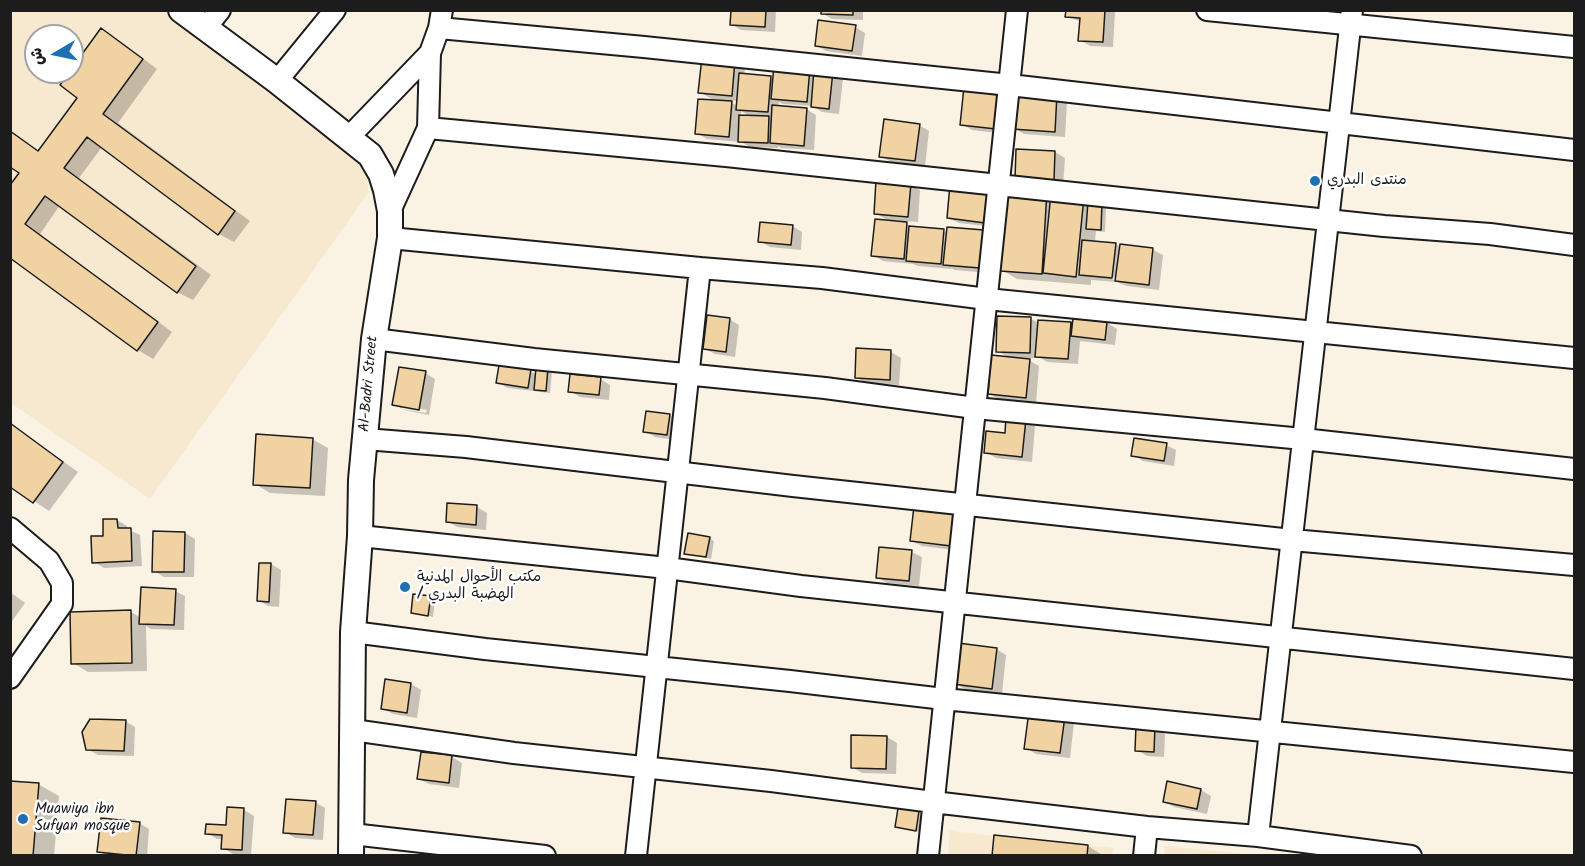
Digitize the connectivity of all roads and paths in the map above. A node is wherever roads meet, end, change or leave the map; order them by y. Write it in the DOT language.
graph roads {
  1 [pos="182,10"];
  2 [pos="335,10"];
  3 [pos="1017,10"];
  4 [pos="1208,10"];
  5 [pos="1351,18"];
  6 [pos="440,19"];
  7 [pos="213,20"];
  8 [pos="1575,47"];
  9 [pos="430,53"];
  10 [pos="277,81"];
  11 [pos="1010,85"];
  12 [pos="1339,122"];
  13 [pos="428,128"];
  14 [pos="349,137"];
  15 [pos="1575,150"];
  16 [pos="999,184"];
  17 [pos="390,212"];
  18 [pos="1328,219"];
  19 [pos="390,238"];
  20 [pos="1575,245"];
  21 [pos="700,268"];
  22 [pos="987,299"];
  23 [pos="1316,332"];
  24 [pos="374,339"];
  25 [pos="1575,358"];
  26 [pos="688,375"];
  27 [pos="975,408"];
  28 [pos="365,439"];
  29 [pos="1303,439"];
  30 [pos="1575,469"];
  31 [pos="677,472"];
  32 [pos="965,504"];
  33 [pos="10,528"];
  34 [pos="360,536"];
  35 [pos="1292,540"];
  36 [pos="1575,565"];
  37 [pos="667,568"];
  38 [pos="954,602"];
  39 [pos="353,632"];
  40 [pos="1281,637"];
  41 [pos="656,668"];
  42 [pos="1575,669"];
  43 [pos="10,678"];
  44 [pos="944,699"];
  45 [pos="353,730"];
  46 [pos="1270,733"];
  47 [pos="1575,762"];
  48 [pos="645,768"];
  49 [pos="933,802"];
  50 [pos="1147,827"];
  51 [pos="1258,836"];
  52 [pos="352,845"];
  53 [pos="545,855"];
  54 [pos="636,855"];
  55 [pos="928,855"];
  56 [pos="1144,855"];
  57 [pos="1411,855"];
  1 -- 7 [label="street, Al-Badri Street"];
  2 -- 10 [label="street"];
  3 -- 11 [label="street"];
  4 -- 5 [label="street"];
  5 -- 8 [label="street"];
  5 -- 12 [label="street"];
  6 -- 9 [label="street"];
  6 -- 11 [label="street"];
  7 -- 10 [label="street, Al-Badri Street"];
  9 -- 13 [label="street"];
  9 -- 14 [label="street"];
  10 -- 14 [label="street, Al-Badri Street"];
  11 -- 12 [label="street"];
  11 -- 16 [label="street"];
  12 -- 15 [label="street"];
  12 -- 18 [label="street"];
  13 -- 16 [label="street"];
  13 -- 17 [label="street"];
  14 -- 17 [label="street, Al-Badri Street"];
  16 -- 18 [label="street"];
  16 -- 22 [label="street"];
  17 -- 19 [label="street, Al-Badri Street"];
  18 -- 20 [label="street"];
  18 -- 23 [label="street"];
  19 -- 21 [label="street"];
  19 -- 24 [label="street, Al-Badri Street"];
  21 -- 22 [label="street"];
  21 -- 26 [label="street"];
  22 -- 23 [label="street"];
  22 -- 27 [label="street"];
  23 -- 25 [label="street"];
  23 -- 29 [label="street"];
  24 -- 26 [label="street"];
  24 -- 28 [label="street, Al-Badri Street"];
  26 -- 27 [label="street"];
  26 -- 31 [label="street"];
  27 -- 29 [label="street"];
  27 -- 32 [label="street"];
  28 -- 31 [label="street"];
  28 -- 34 [label="street, Al-Badri Street"];
  29 -- 30 [label="street"];
  29 -- 35 [label="street"];
  31 -- 32 [label="street"];
  31 -- 37 [label="street"];
  32 -- 35 [label="street"];
  32 -- 38 [label="street"];
  33 -- 43 [label="street"];
  34 -- 37 [label="street"];
  34 -- 39 [label="street, Al-Badri Street"];
  35 -- 36 [label="street"];
  35 -- 40 [label="street"];
  37 -- 38 [label="street"];
  37 -- 41 [label="street"];
  38 -- 40 [label="street"];
  38 -- 44 [label="street"];
  39 -- 41 [label="street"];
  39 -- 45 [label="street, Al-Badri Street"];
  40 -- 42 [label="street"];
  40 -- 46 [label="street"];
  41 -- 44 [label="street"];
  41 -- 48 [label="street"];
  44 -- 46 [label="street"];
  44 -- 49 [label="street"];
  45 -- 48 [label="street"];
  45 -- 52 [label="street, Al-Badri Street"];
  46 -- 47 [label="street"];
  46 -- 51 [label="street"];
  48 -- 49 [label="street"];
  48 -- 54 [label="street"];
  49 -- 50 [label="street"];
  49 -- 55 [label="street"];
  50 -- 51 [label="street"];
  50 -- 56 [label="street"];
  51 -- 57 [label="street"];
  52 -- 53 [label="street"];
}
